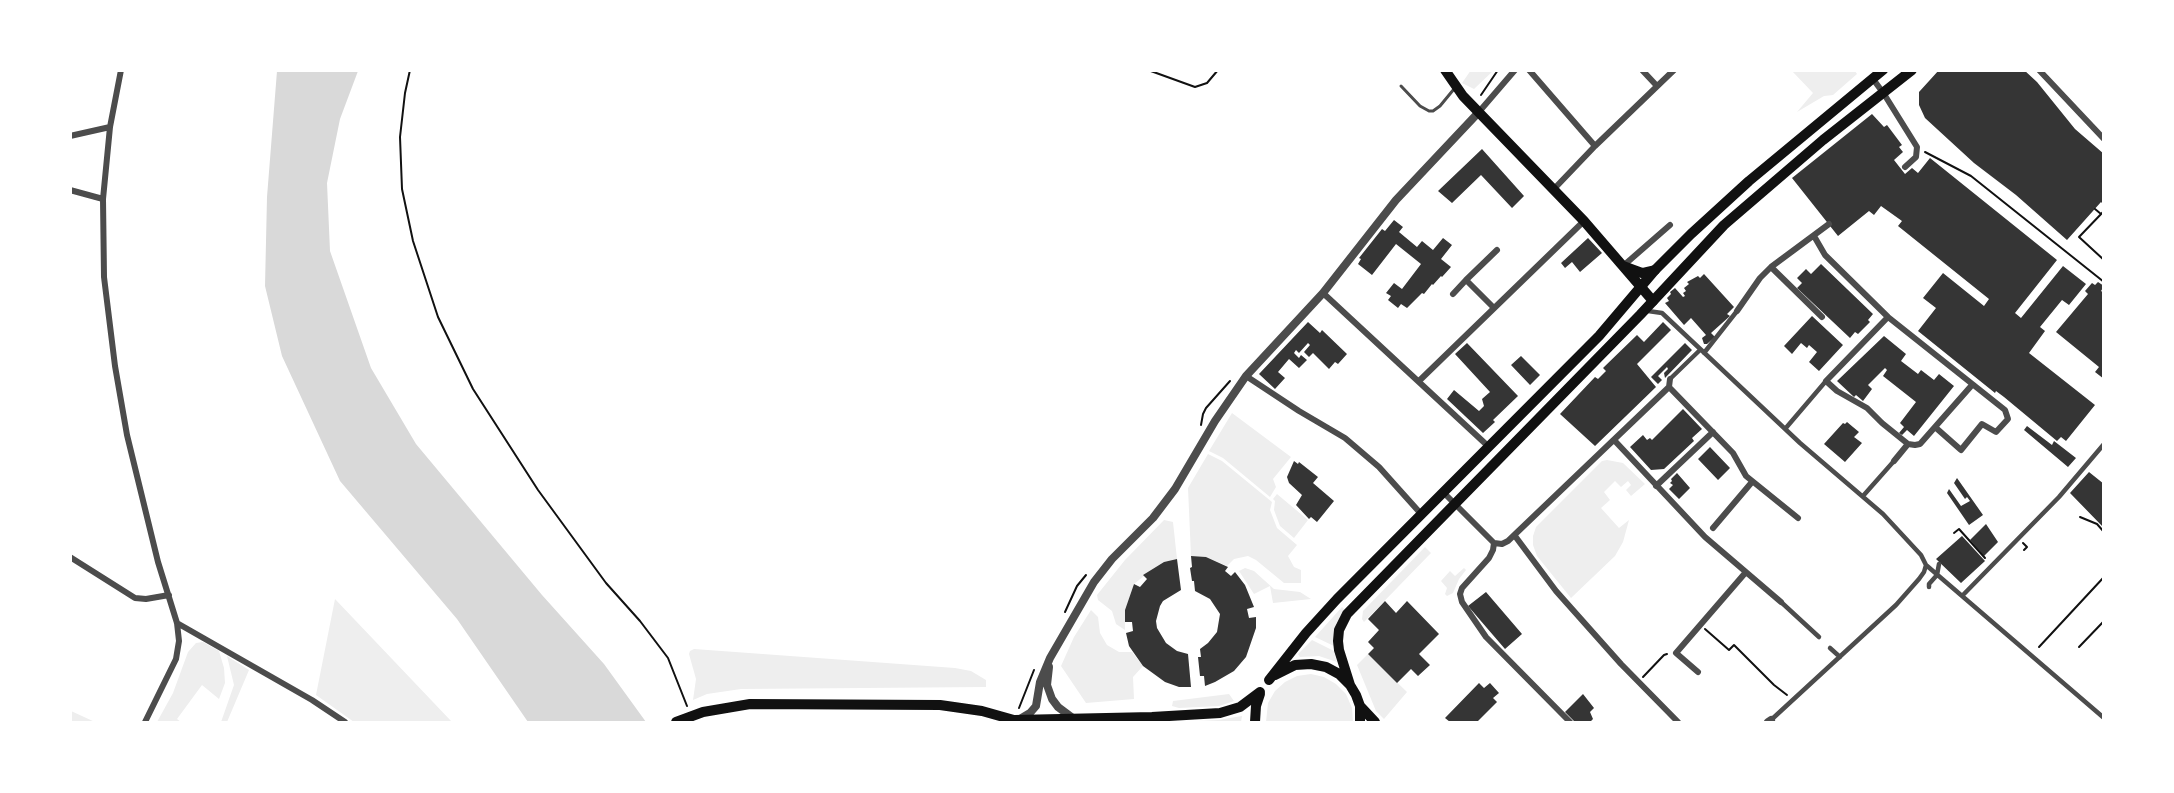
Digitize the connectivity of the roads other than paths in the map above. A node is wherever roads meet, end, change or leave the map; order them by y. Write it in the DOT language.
graph roads {
  1 [pos="121,70"];
  2 [pos="1445,70"];
  3 [pos="1515,70"];
  4 [pos="1529,70"];
  5 [pos="1642,70"];
  6 [pos="1674,70"];
  7 [pos="1883,70"];
  8 [pos="1912,70"];
  9 [pos="2039,70"];
  10 [pos="1873,79"];
  11 [pos="1401,86"];
  12 [pos="1657,86"];
  13 [pos="1459,92"];
  14 [pos="1884,94"];
  15 [pos="1478,113"];
  16 [pos="110,127"];
  17 [pos="70,136"];
  18 [pos="2103,139"];
  19 [pos="1595,146"];
  20 [pos="1905,167"];
  21 [pos="70,190"];
  22 [pos="1553,190"];
  23 [pos="103,199"];
  24 [pos="1584,221"];
  25 [pos="1829,224"];
  26 [pos="1670,225"];
  27 [pos="1814,236"];
  28 [pos="1497,250"];
  29 [pos="1622,266"];
  30 [pos="1771,267"];
  31 [pos="1655,270"];
  32 [pos="1466,280"];
  33 [pos="1641,288"];
  34 [pos="1323,292"];
  35 [pos="1453,294"];
  36 [pos="1653,301"];
  37 [pos="1494,308"];
  38 [pos="1645,310"];
  39 [pos="1737,311"];
  40 [pos="1822,317"];
  41 [pos="1888,317"];
  42 [pos="1702,351"];
  43 [pos="1246,376"];
  44 [pos="1670,379"];
  45 [pos="1827,380"];
  46 [pos="1419,381"];
  47 [pos="1972,385"];
  48 [pos="1669,387"];
  49 [pos="1935,427"];
  50 [pos="1785,429"];
  51 [pos="1713,432"];
  52 [pos="1614,440"];
  53 [pos="1908,444"];
  54 [pos="2103,444"];
  55 [pos="1489,447"];
  56 [pos="1894,461"];
  57 [pos="1752,482"];
  58 [pos="1656,486"];
  59 [pos="1444,493"];
  60 [pos="1863,496"];
  61 [pos="1454,503"];
  62 [pos="1422,515"];
  63 [pos="1798,518"];
  64 [pos="1713,528"];
  65 [pos="1515,536"];
  66 [pos="1705,537"];
  67 [pos="1494,543"];
  68 [pos="70,557"];
  69 [pos="1939,564"];
  70 [pos="1926,565"];
  71 [pos="1746,572"];
  72 [pos="1938,575"];
  73 [pos="1929,587"];
  74 [pos="169,595"];
  75 [pos="1962,596"];
  76 [pos="1780,602"];
  77 [pos="177,623"];
  78 [pos="1819,637"];
  79 [pos="1830,648"];
  80 [pos="1050,657"];
  81 [pos="1840,657"];
  82 [pos="1698,672"];
  83 [pos="1269,680"];
  84 [pos="1350,685"];
  85 [pos="1260,692"];
  86 [pos="1360,706"];
  87 [pos="2102,714"];
  88 [pos="997,719"];
  89 [pos="1074,719"];
  90 [pos="1016,721"];
  91 [pos="1770,721"];
  92 [pos="145,723"];
  93 [pos="345,723"];
  94 [pos="676,723"];
  95 [pos="1255,723"];
  96 [pos="1360,723"];
  97 [pos="1375,723"];
  98 [pos="1570,723"];
  99 [pos="1678,723"];
  1 -- 16 [label="street"];
  2 -- 13 [label="main road"];
  3 -- 15 [label="street"];
  4 -- 19 [label="street"];
  5 -- 12 [label="street"];
  6 -- 12 [label="street"];
  7 -- 10 [label="main road"];
  8 -- 14 [label="main road"];
  9 -- 18 [label="street"];
  10 -- 14 [label="street"];
  10 -- 31 [label="main road"];
  11 -- 13 [label="lane"];
  12 -- 19 [label="street"];
  13 -- 15 [label="main road"];
  14 -- 20 [label="street"];
  14 -- 36 [label="main road"];
  15 -- 22 [label="main road"];
  15 -- 34 [label="street"];
  16 -- 17 [label="street"];
  16 -- 23 [label="street"];
  19 -- 22 [label="street"];
  21 -- 23 [label="street"];
  22 -- 24 [label="main road"];
  23 -- 74 [label="street"];
  24 -- 29 [label="main road"];
  24 -- 37 [label="street"];
  25 -- 27 [label="street"];
  26 -- 29 [label="street"];
  27 -- 30 [label="street"];
  27 -- 41 [label="street"];
  28 -- 32 [label="street"];
  29 -- 31 [label="main road"];
  29 -- 33 [label="main road"];
  30 -- 39 [label="street"];
  30 -- 40 [label="street"];
  31 -- 33 [label="main road"];
  32 -- 35 [label="street"];
  32 -- 37 [label="street"];
  33 -- 36 [label="main road"];
  33 -- 55 [label="main road"];
  34 -- 43 [label="street"];
  34 -- 46 [label="street"];
  36 -- 38 [label="main road"];
  37 -- 46 [label="street"];
  38 -- 42 [label="street"];
  38 -- 61 [label="main road"];
  39 -- 42 [label="street"];
  41 -- 45 [label="street"];
  41 -- 47 [label="street"];
  42 -- 44 [label="street"];
  42 -- 50 [label="street"];
  43 -- 62 [label="street"];
  43 -- 80 [label="street"];
  44 -- 48 [label="street"];
  45 -- 50 [label="street"];
  45 -- 53 [label="street"];
  46 -- 55 [label="street"];
  47 -- 49 [label="street"];
  47 -- 49 [label="street"];
  48 -- 51 [label="street"];
  48 -- 52 [label="street"];
  49 -- 53 [label="street"];
  50 -- 60 [label="street"];
  51 -- 57 [label="street"];
  51 -- 58 [label="street"];
  52 -- 58 [label="street"];
  52 -- 65 [label="street"];
  53 -- 56 [label="street"];
  54 -- 75 [label="street"];
  55 -- 59 [label="main road"];
  56 -- 60 [label="street"];
  57 -- 63 [label="street"];
  57 -- 64 [label="street"];
  58 -- 66 [label="street"];
  59 -- 61 [label="street"];
  59 -- 62 [label="main road"];
  60 -- 70 [label="street"];
  61 -- 67 [label="street"];
  61 -- 84 [label="main road"];
  62 -- 83 [label="main road"];
  64 -- 66 [label="street"];
  65 -- 67 [label="street"];
  65 -- 99 [label="street"];
  66 -- 71 [label="street"];
  67 -- 98 [label="street"];
  68 -- 74 [label="street"];
  69 -- 72 [label="street"];
  70 -- 72 [label="street"];
  70 -- 81 [label="street"];
  71 -- 76 [label="street"];
  71 -- 82 [label="street"];
  72 -- 73 [label="street"];
  72 -- 75 [label="street"];
  74 -- 77 [label="street"];
  75 -- 87 [label="street"];
  76 -- 78 [label="street"];
  77 -- 92 [label="street"];
  77 -- 93 [label="street"];
  79 -- 81 [label="street"];
  80 -- 89 [label="street"];
  80 -- 90 [label="street"];
  81 -- 91 [label="street"];
  83 -- 84 [label="main road"];
  83 -- 85 [label="main road"];
  84 -- 86 [label="main road"];
  85 -- 89 [label="main road"];
  85 -- 95 [label="main road"];
  86 -- 96 [label="main road"];
  86 -- 97 [label="main road"];
  88 -- 90 [label="main road"];
  88 -- 94 [label="main road"];
  89 -- 90 [label="main road"];
}
